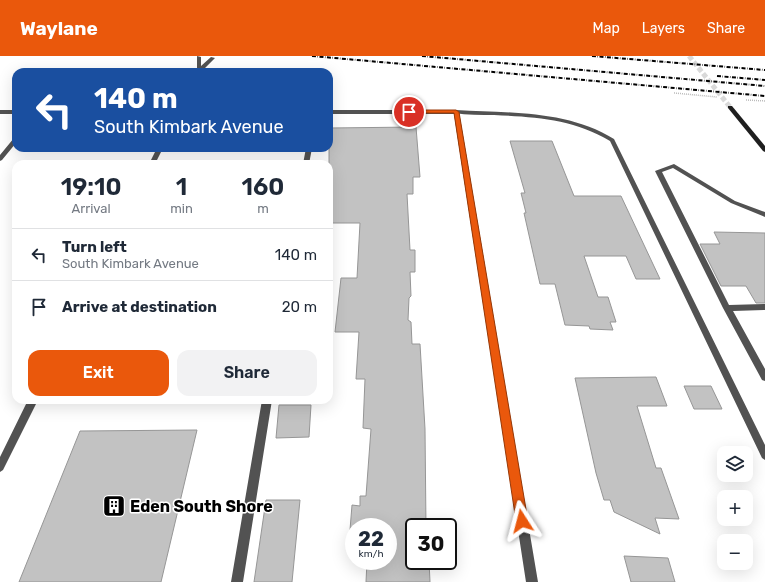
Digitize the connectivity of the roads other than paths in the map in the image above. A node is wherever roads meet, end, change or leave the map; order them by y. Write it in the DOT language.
graph roads {
  1 [pos="199,57"];
  2 [pos="213,58"];
  3 [pos="198,68"];
  4 [pos="201,68"];
  5 [pos="730,107"];
  6 [pos="0,112"];
  7 [pos="12,112"];
  8 [pos="333,112"];
  9 [pos="456,112"];
  10 [pos="12,144"];
  11 [pos="765,150"];
  12 [pos="0,158"];
  13 [pos="765,215"];
  14 [pos="765,307"];
  15 [pos="727,308"];
  16 [pos="765,377"];
  17 [pos="31,404"];
  18 [pos="266,404"];
  19 [pos="765,455"];
  20 [pos="0,467"];
  21 [pos="237,582"];
  22 [pos="532,582"];
  1 -- 3 [label="street"];
  2 -- 4 [label="street"];
  5 -- 11 [label="main road"];
  6 -- 7 [label="street"];
  8 -- 9 [label="street"];
  9 -- 19 [label="street"];
  9 -- 22 [label="street"];
  10 -- 12 [label="street"];
  13 -- 15 [label="street"];
  14 -- 15 [label="street"];
  15 -- 16 [label="street"];
  17 -- 20 [label="street"];
  18 -- 21 [label="street"];
}
